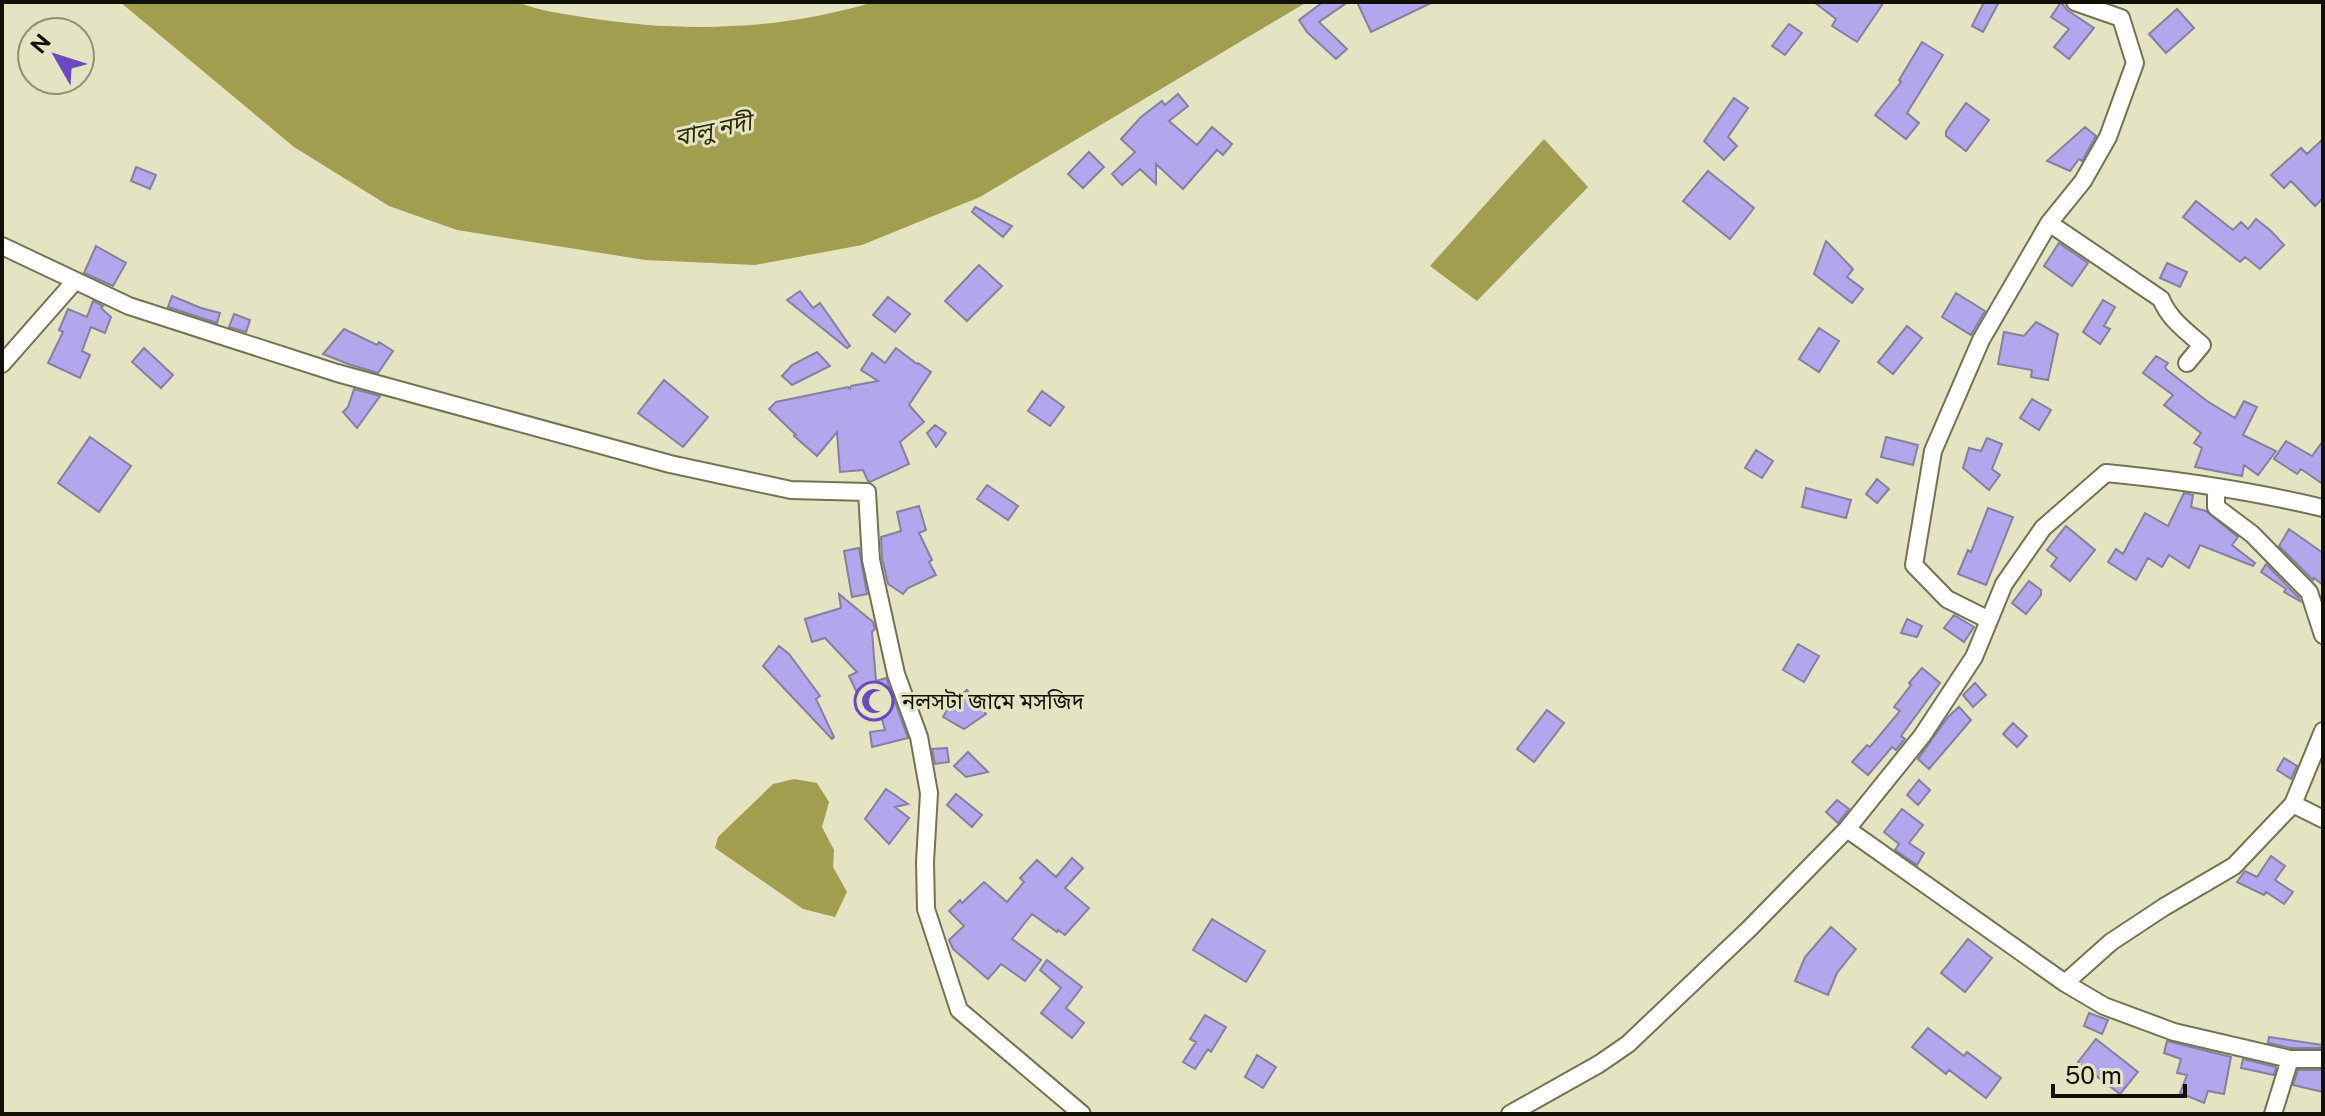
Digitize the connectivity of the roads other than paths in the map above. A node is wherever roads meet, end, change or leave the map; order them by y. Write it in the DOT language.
graph roads {
  1 [pos="2075,2"];
  2 [pos="2049,223"];
  3 [pos="2,246"];
  4 [pos="75,281"];
  5 [pos="2187,363"];
  6 [pos="2,364"];
  7 [pos="2216,488"];
  8 [pos="2323,508"];
  9 [pos="1989,620"];
  10 [pos="2323,635"];
  11 [pos="2323,731"];
  12 [pos="2293,804"];
  13 [pos="2323,819"];
  14 [pos="1847,829"];
  15 [pos="2065,983"];
  16 [pos="2290,1059"];
  17 [pos="2323,1059"];
  18 [pos="1082,1114"];
  19 [pos="1510,1114"];
  20 [pos="2273,1114"];
  1 -- 2 [label="street"];
  2 -- 5 [label="street"];
  2 -- 9 [label="street"];
  3 -- 4 [label="street"];
  4 -- 6 [label="street"];
  4 -- 18 [label="street"];
  7 -- 8 [label="street"];
  7 -- 9 [label="street"];
  7 -- 10 [label="street"];
  9 -- 14 [label="street"];
  11 -- 12 [label="street"];
  12 -- 13 [label="street"];
  12 -- 15 [label="street"];
  14 -- 15 [label="street"];
  14 -- 19 [label="street"];
  15 -- 16 [label="street"];
  16 -- 17 [label="street"];
  16 -- 20 [label="street"];
}
